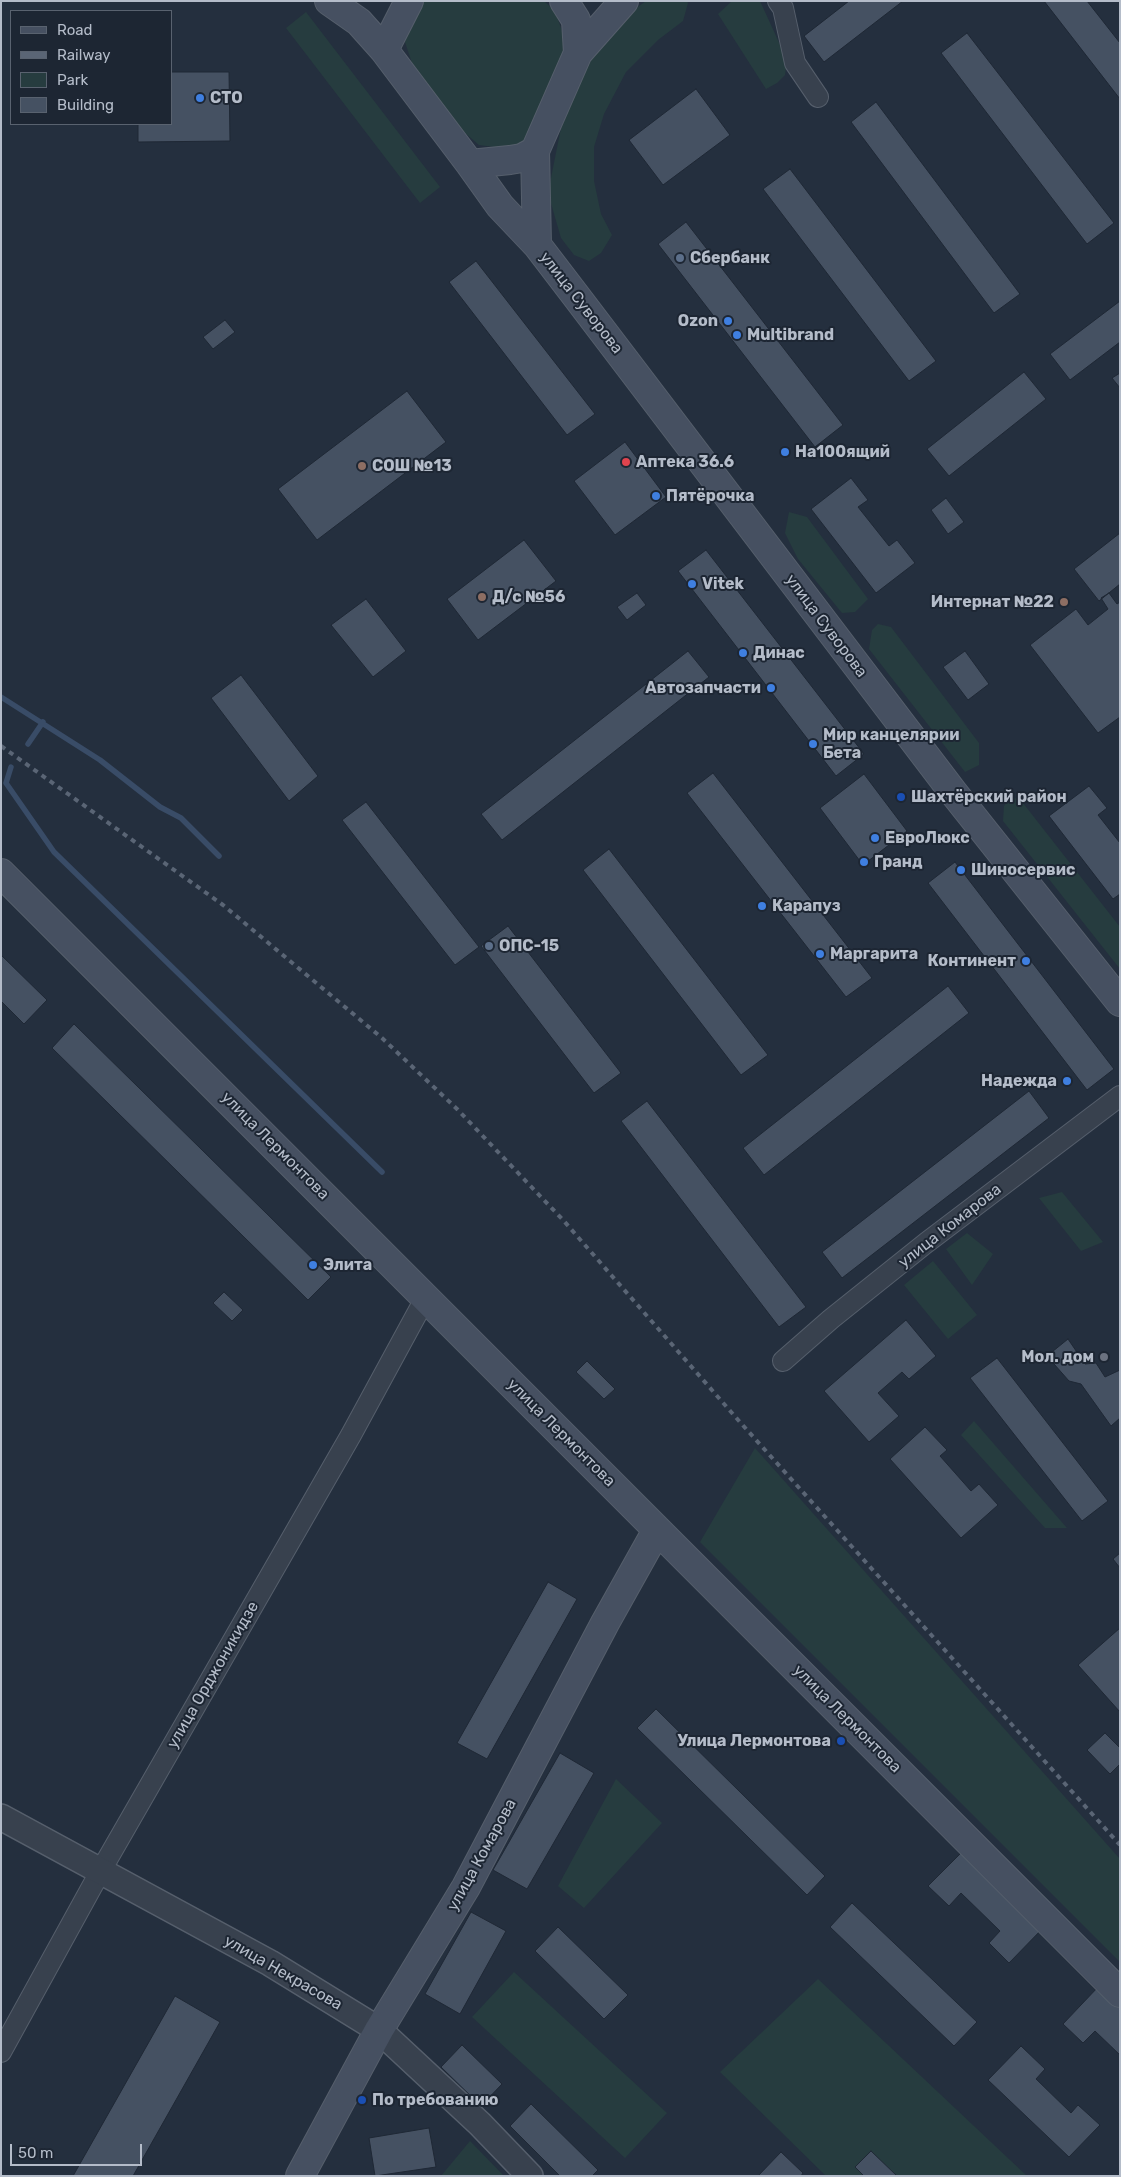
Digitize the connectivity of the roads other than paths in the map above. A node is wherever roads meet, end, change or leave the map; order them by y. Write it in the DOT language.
graph roads {
  1 [pos="329,1"];
  2 [pos="409,1"];
  3 [pos="564,1"];
  4 [pos="624,1"];
  5 [pos="778,1"];
  6 [pos="384,50"];
  7 [pos="578,54"];
  8 [pos="818,96"];
  9 [pos="535,151"];
  10 [pos="470,164"];
  11 [pos="537,245"];
  12 [pos="1,873"];
  13 [pos="1120,1002"];
  14 [pos="1120,1096"];
  15 [pos="426,1297"];
  16 [pos="783,1361"];
  17 [pos="657,1530"];
  18 [pos="1,1817"];
  19 [pos="100,1872"];
  20 [pos="1120,1993"];
  21 [pos="379,2030"];
  22 [pos="1,2052"];
  23 [pos="300,2176"];
  24 [pos="530,2176"];
  1 -- 6 [label="main road, улица Суворова"];
  2 -- 6 [label="main road"];
  3 -- 7 [label="main road"];
  4 -- 7 [label="main road"];
  5 -- 8 [label="street"];
  6 -- 10 [label="main road, улица Суворова"];
  7 -- 9 [label="main road"];
  9 -- 10 [label="main road"];
  9 -- 11 [label="main road"];
  10 -- 11 [label="main road, улица Суворова"];
  11 -- 13 [label="main road, улица Суворова"];
  12 -- 15 [label="main road, улица Лермонтова"];
  14 -- 16 [label="street, улица Комарова"];
  15 -- 17 [label="main road, улица Лермонтова"];
  15 -- 19 [label="street, улица Орджоникидзе"];
  17 -- 20 [label="main road, улица Лермонтова"];
  17 -- 21 [label="main road, улица Комарова"];
  18 -- 19 [label="street, улица Некрасова"];
  19 -- 21 [label="street, улица Некрасова"];
  19 -- 22 [label="street, улица Орджоникидзе"];
  21 -- 23 [label="main road, улица Комарова"];
  21 -- 24 [label="street, улица Некрасова"];
}
